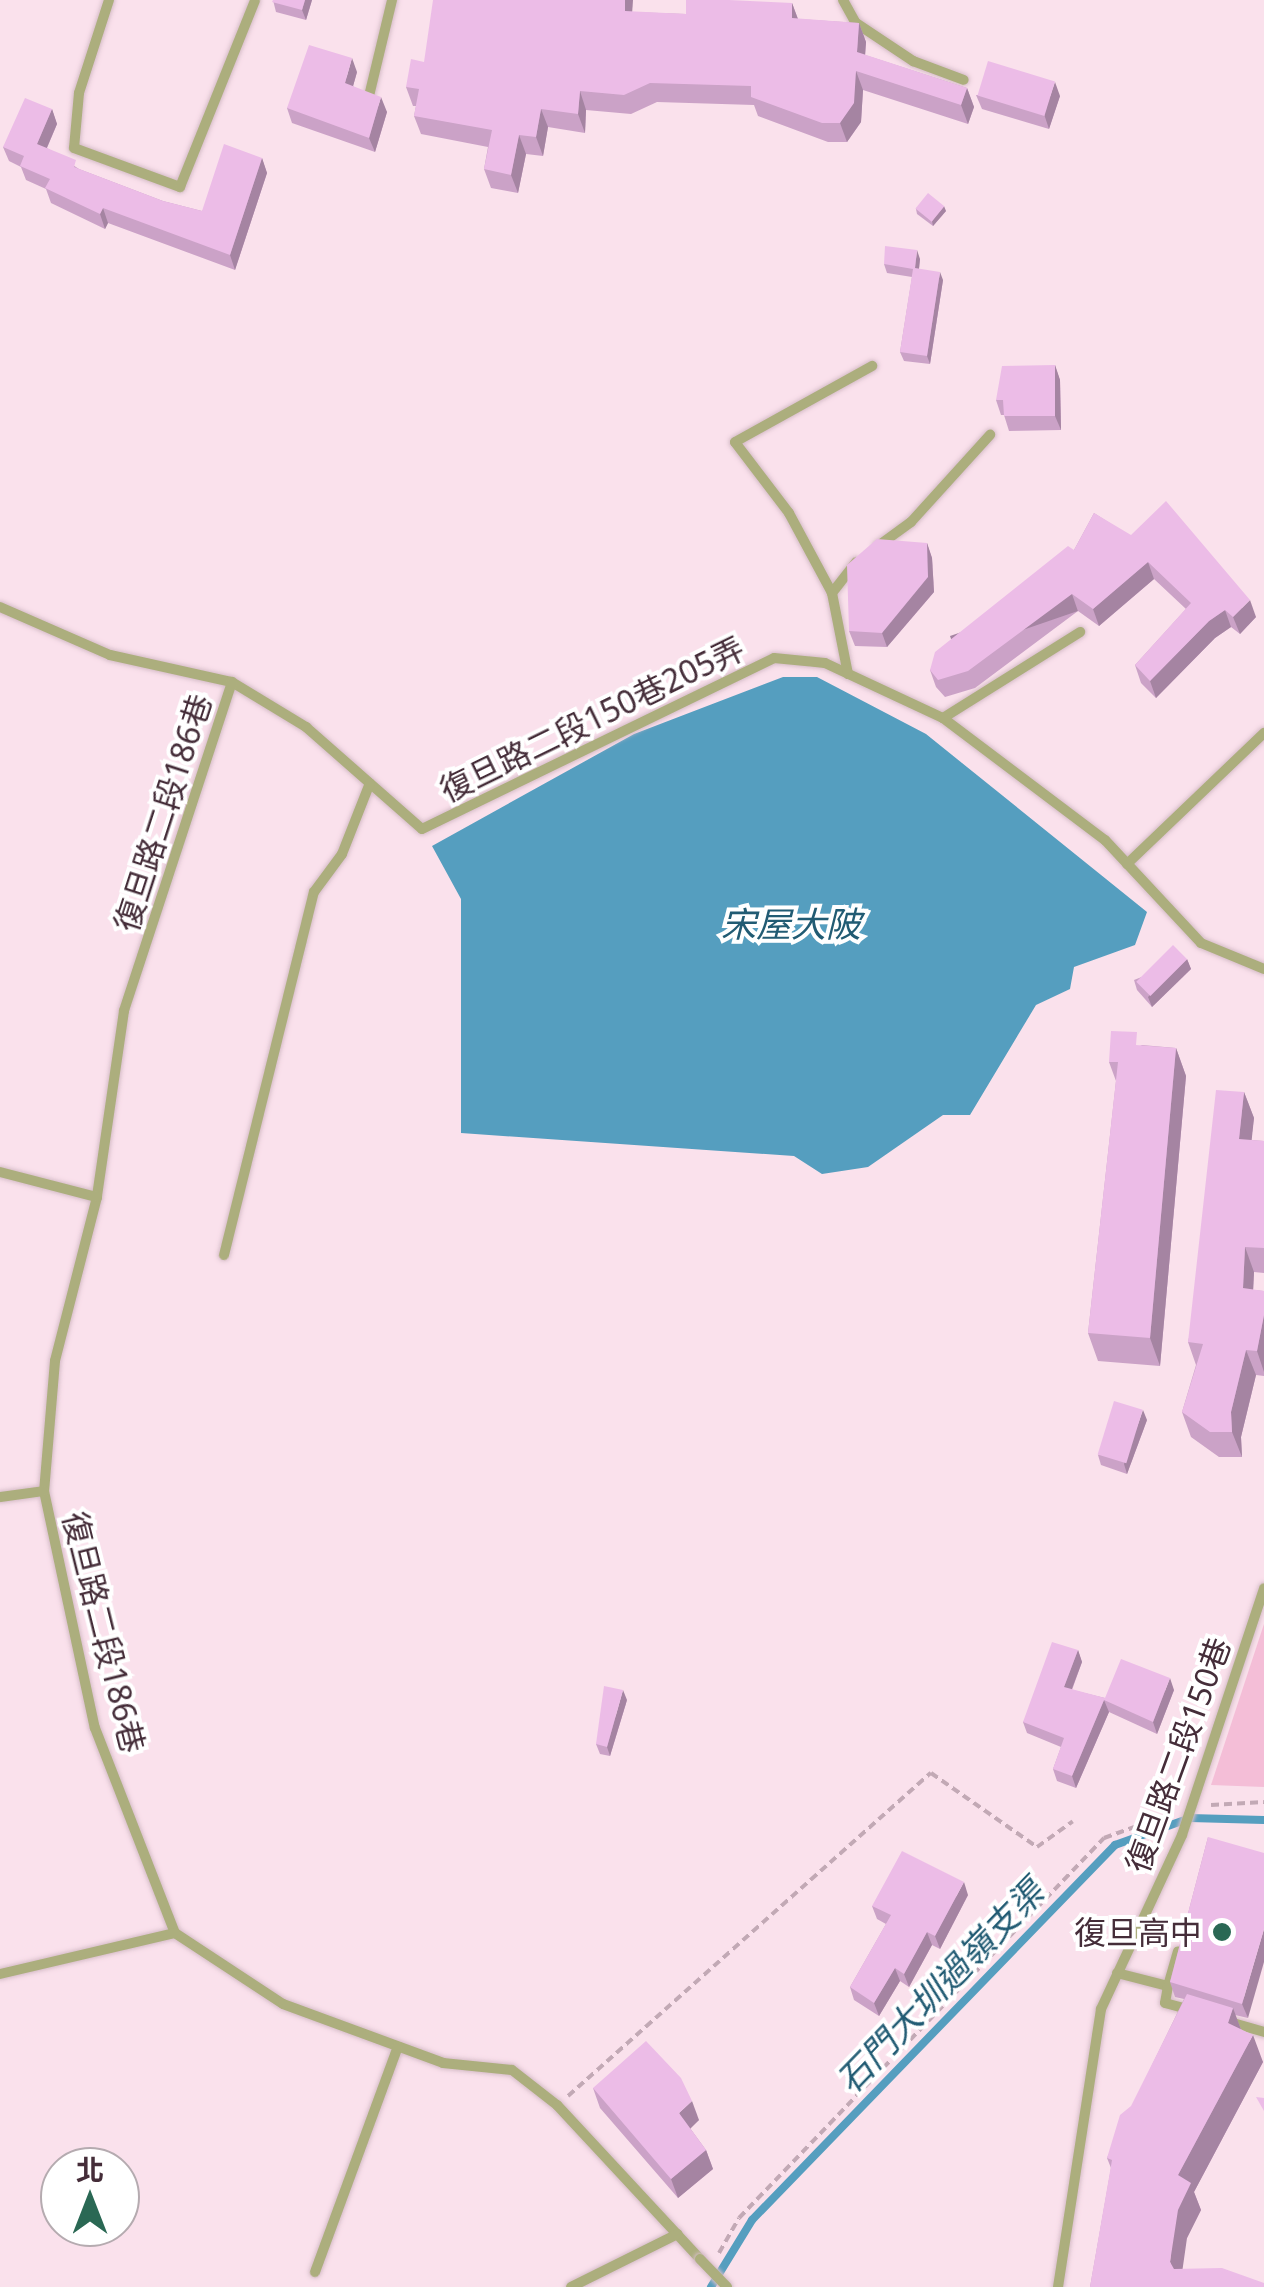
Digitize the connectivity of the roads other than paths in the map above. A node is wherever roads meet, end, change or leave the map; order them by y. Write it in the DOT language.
graph roads {
  1 [pos="109,0"];
  2 [pos="255,0"];
  3 [pos="392,0"];
  4 [pos="844,0"];
  5 [pos="964,80"];
  6 [pos="369,96"];
  7 [pos="872,366"];
  8 [pos="990,435"];
  9 [pos="832,592"];
  10 [pos="0,607"];
  11 [pos="1080,632"];
  12 [pos="848,674"];
  13 [pos="232,682"];
  14 [pos="942,718"];
  15 [pos="1264,733"];
  16 [pos="370,783"];
  17 [pos="1127,864"];
  18 [pos="1264,969"];
  19 [pos="0,1172"];
  20 [pos="97,1197"];
  21 [pos="224,1255"];
  22 [pos="44,1491"];
  23 [pos="0,1497"];
  24 [pos="1264,1588"];
  25 [pos="1184,1930"];
  26 [pos="175,1933"];
  27 [pos="0,1974"];
  28 [pos="1117,1974"];
  29 [pos="1168,1986"];
  30 [pos="1264,2032"];
  31 [pos="398,2047"];
  32 [pos="678,2234"];
  33 [pos="315,2272"];
  34 [pos="570,2287"];
  35 [pos="727,2287"];
  36 [pos="1058,2287"];
  1 -- 2 [label="lane"];
  3 -- 6 [label="lane"];
  4 -- 5 [label="lane"];
  7 -- 9 [label="lane"];
  8 -- 9 [label="lane"];
  9 -- 12 [label="lane"];
  10 -- 13 [label="lane, 復旦路二段150巷205弄"];
  11 -- 14 [label="lane"];
  12 -- 14 [label="lane, 復旦路二段150巷205弄"];
  12 -- 16 [label="lane, 復旦路二段150巷205弄"];
  13 -- 16 [label="lane, 復旦路二段150巷205弄"];
  13 -- 20 [label="lane, 復旦路二段186巷"];
  14 -- 17 [label="lane, 復旦路二段150巷205弄"];
  15 -- 17 [label="lane"];
  16 -- 21 [label="lane"];
  17 -- 18 [label="lane, 復旦路二段150巷205弄"];
  19 -- 20 [label="lane"];
  20 -- 22 [label="lane, 復旦路二段186巷"];
  22 -- 23 [label="lane"];
  22 -- 26 [label="lane, 復旦路二段186巷"];
  24 -- 28 [label="lane, 復旦路二段150巷"];
  25 -- 29 [label="lane"];
  26 -- 27 [label="lane"];
  26 -- 31 [label="lane"];
  28 -- 29 [label="lane"];
  28 -- 36 [label="lane, 復旦路二段150巷"];
  29 -- 30 [label="lane"];
  31 -- 32 [label="lane"];
  31 -- 33 [label="lane"];
  32 -- 34 [label="lane"];
  32 -- 35 [label="lane, bridge"];
}
